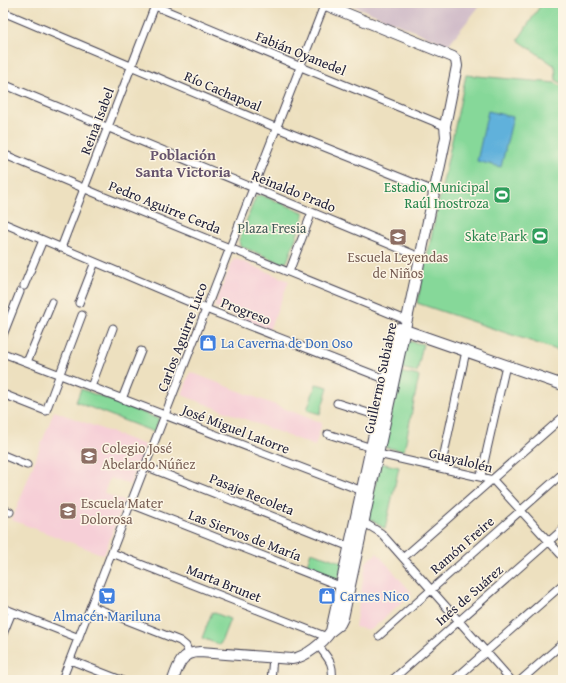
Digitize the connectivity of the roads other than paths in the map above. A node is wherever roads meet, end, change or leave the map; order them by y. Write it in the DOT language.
graph roads {
  1 [pos="148,3"];
  2 [pos="156,4"];
  3 [pos="324,4"];
  4 [pos="3,12"];
  5 [pos="132,66"];
  6 [pos="301,67"];
  7 [pos="3,84"];
  8 [pos="445,126"];
  9 [pos="108,128"];
  10 [pos="277,128"];
  11 [pos="3,154"];
  12 [pos="85,188"];
  13 [pos="254,188"];
  14 [pos="431,190"];
  15 [pos="312,212"];
  16 [pos="3,223"];
  17 [pos="43,240"];
  18 [pos="62,248"];
  19 [pos="230,248"];
  20 [pos="417,256"];
  21 [pos="95,262"];
  22 [pos="288,272"];
  23 [pos="52,302"];
  24 [pos="79,303"];
  25 [pos="206,309"];
  26 [pos="82,315"];
  27 [pos="402,324"];
  28 [pos="113,328"];
  29 [pos="3,335"];
  30 [pos="141,351"];
  31 [pos="466,351"];
  32 [pos="3,353"];
  33 [pos="27,362"];
  34 [pos="506,365"];
  35 [pos="59,375"];
  36 [pos="390,381"];
  37 [pos="563,385"];
  38 [pos="91,387"];
  39 [pos="3,394"];
  40 [pos="122,399"];
  41 [pos="338,403"];
  42 [pos="165,416"];
  43 [pos="378,416"];
  44 [pos="563,418"];
  45 [pos="328,434"];
  46 [pos="375,451"];
  47 [pos="3,455"];
  48 [pos="27,465"];
  49 [pos="146,466"];
  50 [pos="441,468"];
  51 [pos="563,473"];
  52 [pos="482,476"];
  53 [pos="493,480"];
  54 [pos="366,492"];
  55 [pos="131,504"];
  56 [pos="3,509"];
  57 [pos="521,510"];
  58 [pos="10,512"];
  59 [pos="363,522"];
  60 [pos="563,529"];
  61 [pos="549,541"];
  62 [pos="350,547"];
  63 [pos="112,552"];
  64 [pos="563,557"];
  65 [pos="403,558"];
  66 [pos="563,584"];
  67 [pos="345,588"];
  68 [pos="431,590"];
  69 [pos="91,606"];
  70 [pos="3,608"];
  71 [pos="12,612"];
  72 [pos="459,621"];
  73 [pos="3,634"];
  74 [pos="329,634"];
  75 [pos="379,636"];
  76 [pos="79,638"];
  77 [pos="563,643"];
  78 [pos="318,645"];
  79 [pos="486,652"];
  80 [pos="189,654"];
  81 [pos="273,658"];
  82 [pos="70,660"];
  83 [pos="62,680"];
  84 [pos="121,680"];
  85 [pos="173,680"];
  86 [pos="271,680"];
  87 [pos="332,680"];
  88 [pos="392,680"];
  89 [pos="454,680"];
  90 [pos="511,680"];
  91 [pos="521,680"];
  1 -- 2 [label="street, Fabián Oyanedel"];
  2 -- 5 [label="street, Reina Isabel"];
  2 -- 6 [label="street, Fabián Oyanedel"];
  3 -- 6 [label="street, Carlos Aguirre Luco"];
  3 -- 8 [label="street, Guillermo Subiabre"];
  4 -- 5 [label="street, Río Cachapoal"];
  5 -- 9 [label="street, Reina Isabel"];
  5 -- 10 [label="street, Río Cachapoal"];
  6 -- 8 [label="street, Fabián Oyanedel"];
  6 -- 10 [label="street, Carlos Aguirre Luco"];
  7 -- 9 [label="street, Reinaldo Prado"];
  8 -- 14 [label="street, Guillermo Subiabre"];
  9 -- 12 [label="street, Reina Isabel"];
  9 -- 13 [label="street, Reinaldo Prado"];
  10 -- 13 [label="street, Carlos Aguirre Luco"];
  10 -- 14 [label="street, Río Cachapoal"];
  11 -- 12 [label="street, Pedro Aguirre Cerda"];
  12 -- 18 [label="street, Reina Isabel"];
  12 -- 19 [label="street, Pedro Aguirre Cerda"];
  13 -- 15 [label="street, Reinaldo Prado"];
  13 -- 19 [label="street, Carlos Aguirre Luco"];
  14 -- 20 [label="street, Guillermo Subiabre"];
  15 -- 20 [label="street, Reinaldo Prado"];
  15 -- 22 [label="street"];
  16 -- 17 [label="street, Progreso"];
  17 -- 18 [label="street, Progreso"];
  17 -- 29 [label="street"];
  18 -- 21 [label="street, Progreso"];
  19 -- 22 [label="street, Pedro Aguirre Cerda"];
  19 -- 25 [label="street, Carlos Aguirre Luco"];
  20 -- 27 [label="street, Guillermo Subiabre"];
  21 -- 24 [label="street"];
  21 -- 25 [label="street, Progreso"];
  22 -- 27 [label="street, Pedro Aguirre Cerda"];
  23 -- 33 [label="street"];
  25 -- 36 [label="street, Progreso"];
  25 -- 42 [label="street, Carlos Aguirre Luco"];
  26 -- 35 [label="street"];
  27 -- 31 [label="street"];
  27 -- 36 [label="street, Guillermo Subiabre"];
  28 -- 38 [label="street"];
  30 -- 40 [label="street"];
  31 -- 34 [label="street"];
  31 -- 50 [label="street"];
  32 -- 33 [label="street, José Miguel Latorre"];
  33 -- 35 [label="street, José Miguel Latorre"];
  34 -- 37 [label="street"];
  34 -- 52 [label="street"];
  35 -- 38 [label="street, José Miguel Latorre"];
  35 -- 39 [label="street"];
  36 -- 43 [label="street, Guillermo Subiabre"];
  36 -- 46 [label="street, Guillermo Subiabre"];
  38 -- 40 [label="street, José Miguel Latorre"];
  40 -- 42 [label="street, José Miguel Latorre"];
  41 -- 43 [label="street"];
  42 -- 49 [label="street, Carlos Aguirre Luco"];
  42 -- 54 [label="street, José Miguel Latorre"];
  43 -- 46 [label="street, Guillermo Subiabre"];
  44 -- 53 [label="street"];
  45 -- 46 [label="street, Guayalolén"];
  46 -- 50 [label="street, Guayalolén"];
  46 -- 54 [label="street, Guillermo Subiabre"];
  47 -- 48 [label="street"];
  49 -- 55 [label="street, Carlos Aguirre Luco"];
  49 -- 62 [label="street, Pasaje Recoleta"];
  50 -- 52 [label="street, Guayalolén"];
  51 -- 57 [label="street, Ramón Freire"];
  52 -- 53 [label="street, Guayalolén"];
  53 -- 57 [label="street, Guayalolén"];
  53 -- 65 [label="street"];
  54 -- 59 [label="street, Guillermo Subiabre"];
  54 -- 62 [label="street, Guillermo Subiabre"];
  55 -- 63 [label="street, Carlos Aguirre Luco"];
  55 -- 67 [label="street, Las Siervos de María"];
  56 -- 58 [label="street"];
  57 -- 61 [label="street, Guayalolén"];
  57 -- 68 [label="street, Ramón Freire"];
  59 -- 65 [label="street"];
  59 -- 67 [label="street, Guillermo Subiabre"];
  60 -- 61 [label="street, Inés de Suárez"];
  61 -- 64 [label="street, Guayalolén"];
  61 -- 72 [label="street, Inés de Suárez"];
  62 -- 67 [label="street, Guillermo Subiabre"];
  63 -- 69 [label="street, Carlos Aguirre Luco"];
  63 -- 74 [label="street, Marta Brunet"];
  65 -- 68 [label="street"];
  66 -- 79 [label="street"];
  67 -- 74 [label="street, Guillermo Subiabre"];
  68 -- 72 [label="street"];
  68 -- 75 [label="street, Ramón Freire"];
  69 -- 76 [label="street, Carlos Aguirre Luco"];
  69 -- 80 [label="street"];
  70 -- 71 [label="street"];
  71 -- 73 [label="street"];
  71 -- 76 [label="street"];
  72 -- 79 [label="street"];
  72 -- 88 [label="street, Inés de Suárez"];
  74 -- 78 [label="street"];
  76 -- 82 [label="street, Carlos Aguirre Luco"];
  77 -- 91 [label="street"];
  78 -- 81 [label="street"];
  78 -- 87 [label="street"];
  79 -- 89 [label="street"];
  79 -- 90 [label="street"];
  80 -- 81 [label="street"];
  80 -- 85 [label="street"];
  81 -- 86 [label="street"];
  82 -- 83 [label="street, Carlos Aguirre Luco"];
  82 -- 84 [label="street"];
}
